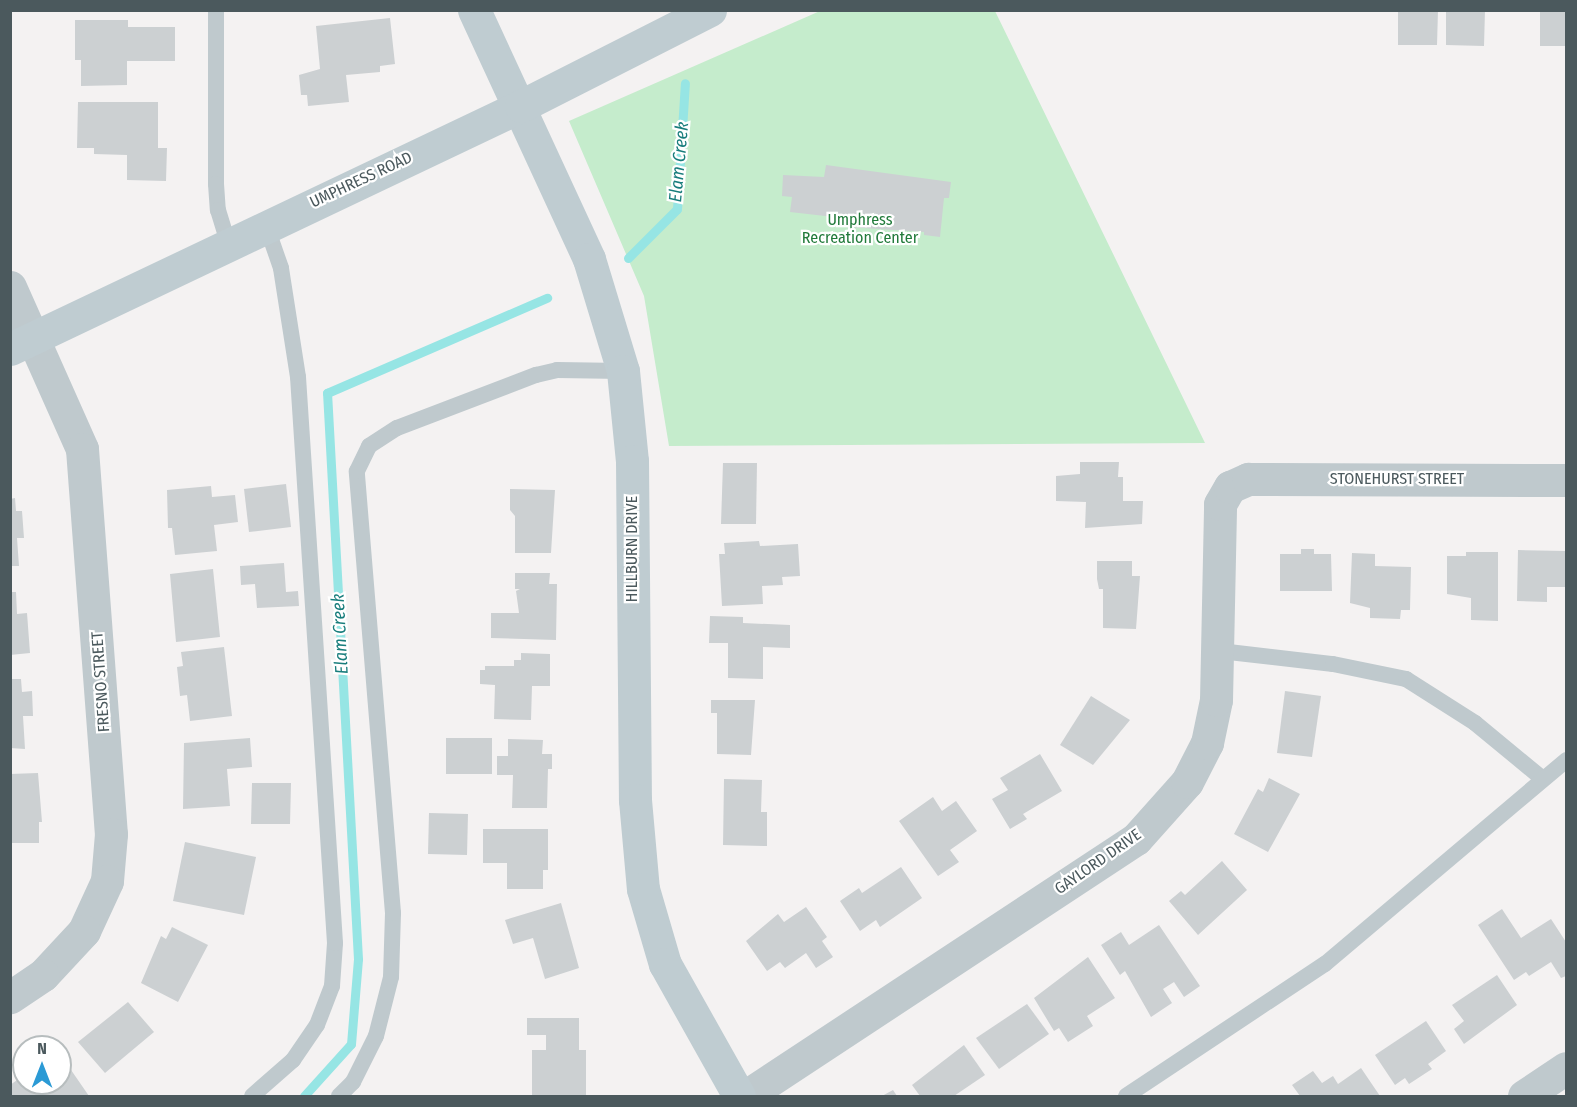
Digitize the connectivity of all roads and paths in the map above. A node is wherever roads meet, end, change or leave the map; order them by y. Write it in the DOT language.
graph roads {
  1 [pos="216,10"];
  2 [pos="474,10"];
  3 [pos="710,10"];
  4 [pos="661,22"];
  5 [pos="521,105"];
  6 [pos="266,225"];
  7 [pos="228,242"];
  8 [pos="10,287"];
  9 [pos="22,344"];
  10 [pos="623,371"];
  11 [pos="1566,480"];
  12 [pos="1230,487"];
  13 [pos="1220,651"];
  14 [pos="1566,760"];
  15 [pos="1544,779"];
  16 [pos="10,997"];
  17 [pos="1566,1068"];
  18 [pos="252,1096"];
  19 [pos="339,1096"];
  20 [pos="739,1096"];
  21 [pos="746,1096"];
  22 [pos="1126,1096"];
  23 [pos="1524,1096"];
  1 -- 7 [label="lane"];
  2 -- 5 [label="street, HILLBURN DRIVE"];
  3 -- 4 [label="street, UMPHRESS ROAD"];
  4 -- 5 [label="street, UMPHRESS ROAD"];
  5 -- 6 [label="street, UMPHRESS ROAD"];
  5 -- 10 [label="street, HILLBURN DRIVE"];
  6 -- 7 [label="street, UMPHRESS ROAD"];
  6 -- 18 [label="lane"];
  7 -- 9 [label="street, UMPHRESS ROAD"];
  8 -- 9 [label="street, FRESNO STREET"];
  9 -- 16 [label="street, FRESNO STREET"];
  10 -- 19 [label="lane"];
  10 -- 20 [label="street, HILLBURN DRIVE"];
  11 -- 12 [label="street, STONEHURST STREET"];
  12 -- 13 [label="street, GAYLORD DRIVE"];
  13 -- 15 [label="lane"];
  13 -- 21 [label="street, GAYLORD DRIVE"];
  14 -- 15 [label="lane"];
  15 -- 22 [label="lane"];
  17 -- 23 [label="street"];
}
